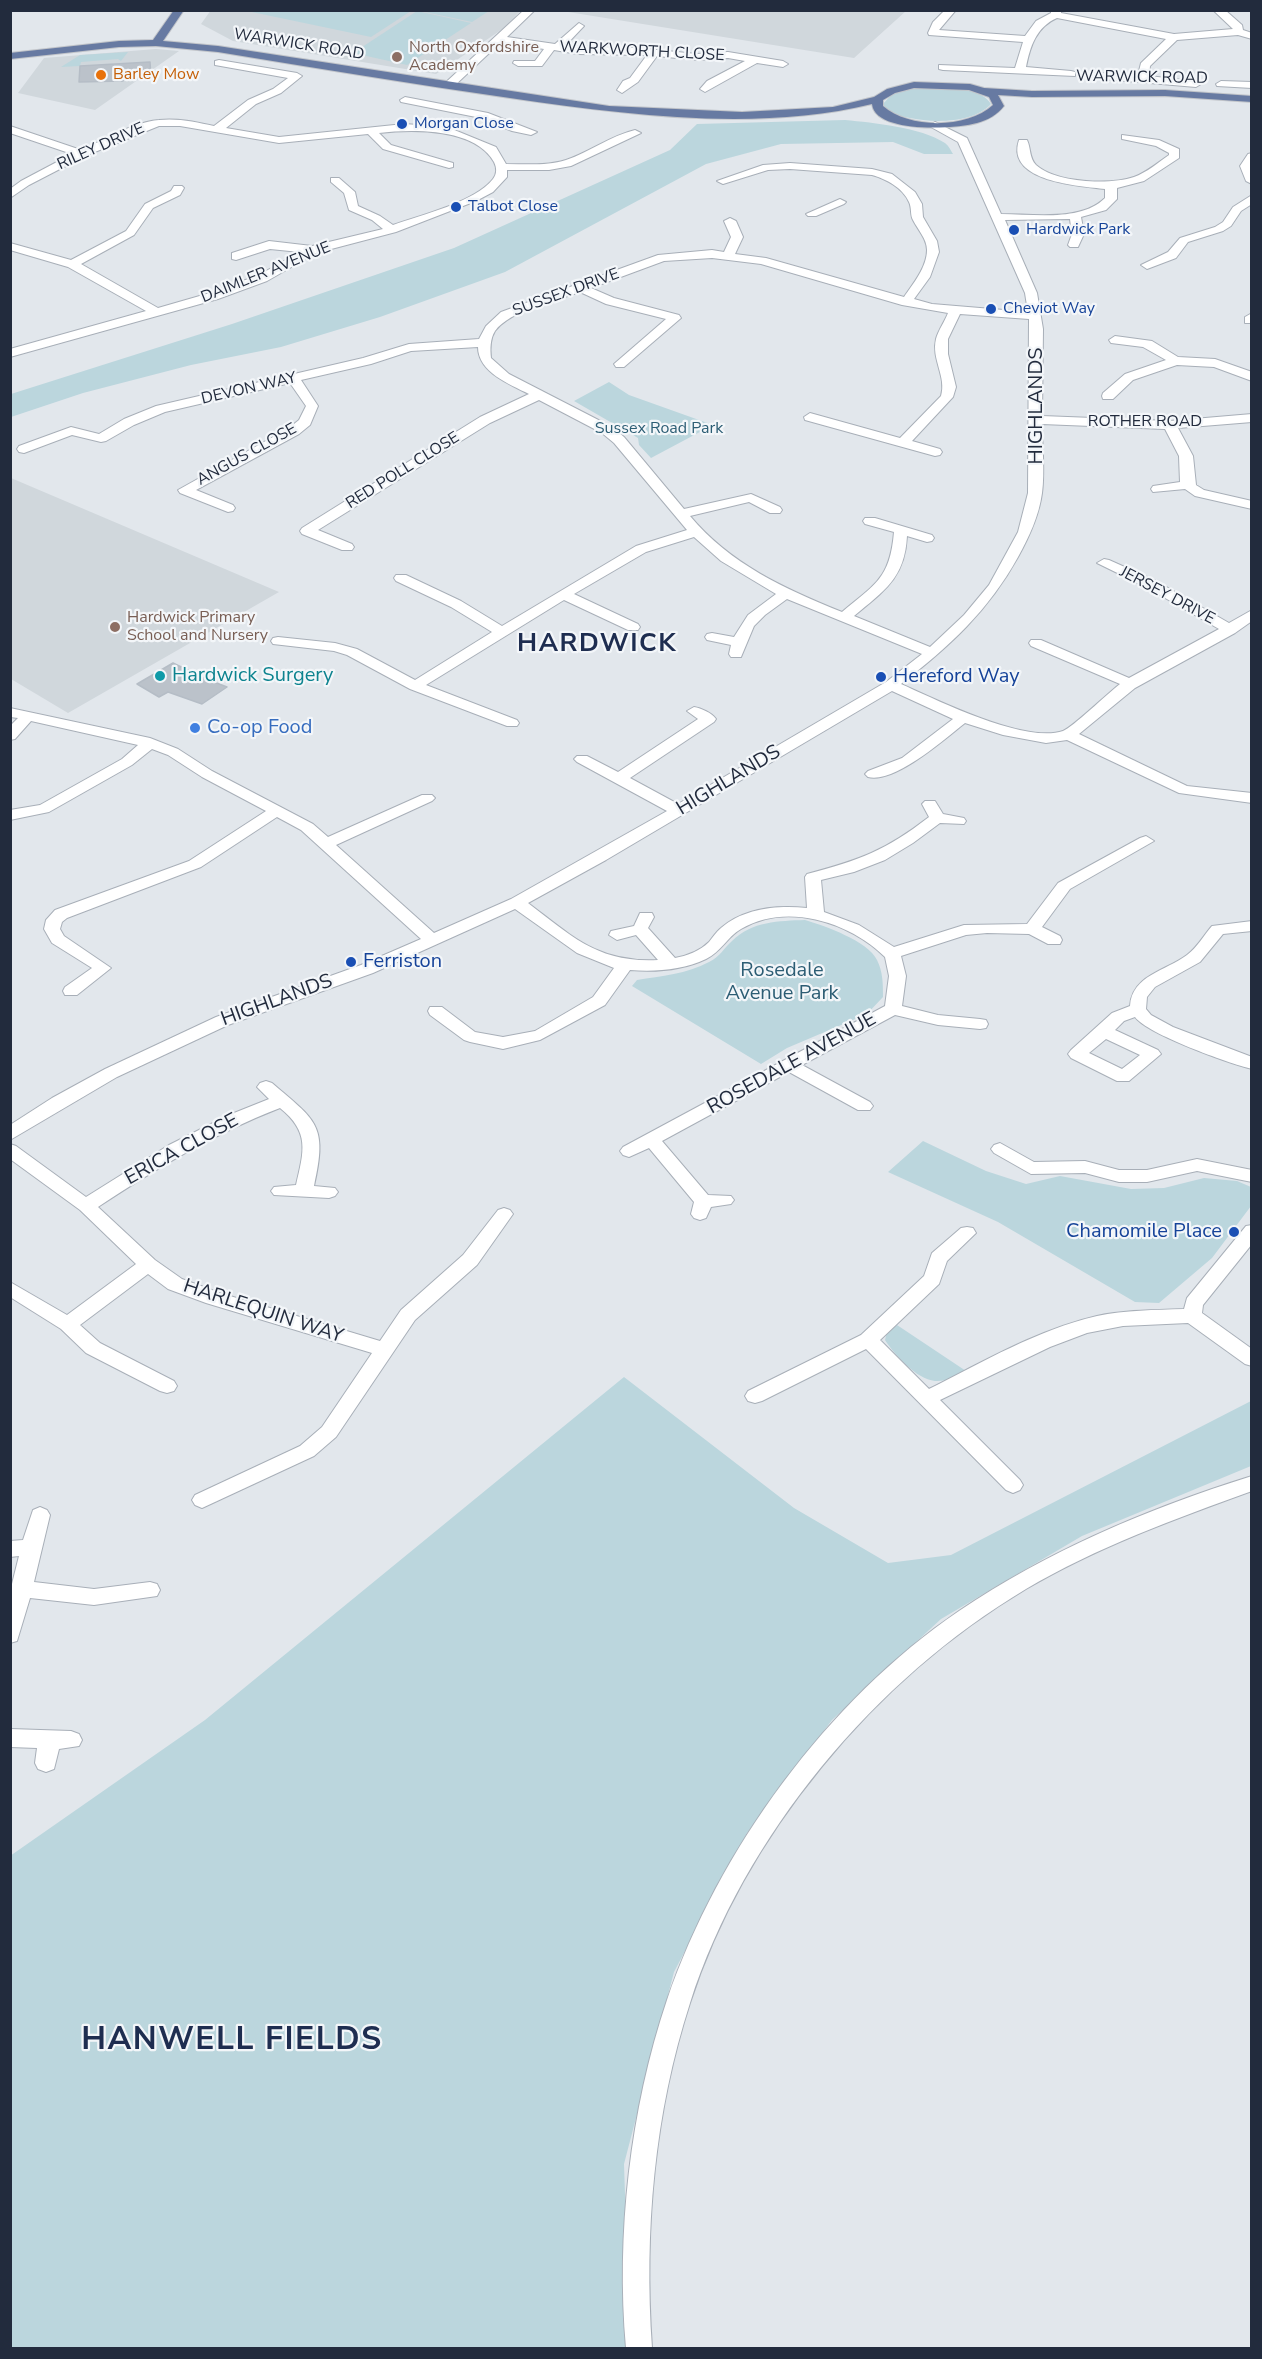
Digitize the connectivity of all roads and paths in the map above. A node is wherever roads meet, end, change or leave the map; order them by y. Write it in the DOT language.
graph roads {
  1 [pos="179,10"];
  2 [pos="530,10"];
  3 [pos="951,10"];
  4 [pos="1218,10"];
  5 [pos="1056,13"];
  6 [pos="579,26"];
  7 [pos="1238,32"];
  8 [pos="933,33"];
  9 [pos="1251,36"];
  10 [pos="1173,38"];
  11 [pos="501,39"];
  12 [pos="1027,39"];
  13 [pos="156,43"];
  14 [pos="927,46"];
  15 [pos="554,48"];
  16 [pos="654,53"];
  17 [pos="10,57"];
  18 [pos="755,60"];
  19 [pos="219,63"];
  20 [pos="518,63"];
  21 [pos="783,64"];
  22 [pos="943,67"];
  23 [pos="1020,70"];
  24 [pos="1071,74"];
  25 [pos="1096,76"];
  26 [pos="1143,79"];
  27 [pos="1196,84"];
  28 [pos="1221,84"];
  29 [pos="1251,85"];
  30 [pos="448,86"];
  31 [pos="705,89"];
  32 [pos="622,90"];
  33 [pos="986,91"];
  34 [pos="1032,94"];
  35 [pos="878,99"];
  36 [pos="1251,99"];
  37 [pos="405,100"];
  38 [pos="999,106"];
  39 [pos="833,110"];
  40 [pos="470,114"];
  41 [pos="891,118"];
  42 [pos="979,119"];
  43 [pos="935,125"];
  44 [pos="10,129"];
  45 [pos="217,129"];
  46 [pos="370,130"];
  47 [pos="447,130"];
  48 [pos="531,132"];
  49 [pos="635,133"];
  50 [pos="1126,137"];
  51 [pos="963,140"];
  52 [pos="1023,142"];
  53 [pos="387,147"];
  54 [pos="81,154"];
  55 [pos="1251,156"];
  56 [pos="377,157"];
  57 [pos="449,165"];
  58 [pos="502,166"];
  59 [pos="902,167"];
  60 [pos="885,175"];
  61 [pos="335,180"];
  62 [pos="723,181"];
  63 [pos="1251,181"];
  64 [pos="1111,186"];
  65 [pos="178,188"];
  66 [pos="10,195"];
  67 [pos="1251,198"];
  68 [pos="840,202"];
  69 [pos="812,214"];
  70 [pos="1075,216"];
  71 [pos="996,217"];
  72 [pos="730,221"];
  73 [pos="392,230"];
  74 [pos="1061,243"];
  75 [pos="1074,244"];
  76 [pos="10,246"];
  77 [pos="1091,247"];
  78 [pos="312,250"];
  79 [pos="224,251"];
  80 [pos="728,255"];
  81 [pos="72,264"];
  82 [pos="1147,265"];
  83 [pos="581,288"];
  84 [pos="906,302"];
  85 [pos="157,312"];
  86 [pos="955,312"];
  87 [pos="1035,316"];
  88 [pos="1115,340"];
  89 [pos="483,343"];
  90 [pos="10,353"];
  91 [pos="1175,360"];
  92 [pos="620,364"];
  93 [pos="1251,377"];
  94 [pos="293,378"];
  95 [pos="1121,384"];
  96 [pos="1134,390"];
  97 [pos="540,394"];
  98 [pos="1108,396"];
  99 [pos="810,417"];
  100 [pos="1251,418"];
  101 [pos="1037,420"];
  102 [pos="1170,425"];
  103 [pos="903,443"];
  104 [pos="24,449"];
  105 [pos="935,452"];
  106 [pos="1189,485"];
  107 [pos="1158,489"];
  108 [pos="1251,505"];
  109 [pos="228,508"];
  110 [pos="776,510"];
  111 [pos="680,514"];
  112 [pos="870,520"];
  113 [pos="902,530"];
  114 [pos="696,532"];
  115 [pos="927,538"];
  116 [pos="347,547"];
  117 [pos="1104,563"];
  118 [pos="401,578"];
  119 [pos="563,594"];
  120 [pos="786,594"];
  121 [pos="1251,614"];
  122 [pos="843,618"];
  123 [pos="647,620"];
  124 [pos="1230,630"];
  125 [pos="501,631"];
  126 [pos="712,637"];
  127 [pos="279,640"];
  128 [pos="1036,643"];
  129 [pos="932,653"];
  130 [pos="1131,684"];
  131 [pos="891,685"];
  132 [pos="416,686"];
  133 [pos="694,711"];
  134 [pos="10,712"];
  135 [pos="28,716"];
  136 [pos="963,718"];
  137 [pos="512,723"];
  138 [pos="1069,735"];
  139 [pos="10,736"];
  140 [pos="150,743"];
  141 [pos="582,759"];
  142 [pos="873,774"];
  143 [pos="620,778"];
  144 [pos="427,798"];
  145 [pos="1251,798"];
  146 [pos="278,810"];
  147 [pos="679,811"];
  148 [pos="10,815"];
  149 [pos="958,821"];
  150 [pos="1146,840"];
  151 [pos="326,844"];
  152 [pos="517,902"];
  153 [pos="816,915"];
  154 [pos="1251,926"];
  155 [pos="1032,929"];
  156 [pos="617,935"];
  157 [pos="430,939"];
  158 [pos="1054,940"];
  159 [pos="892,953"];
  160 [pos="671,964"];
  161 [pos="625,965"];
  162 [pos="72,991"];
  163 [pos="893,1009"];
  164 [pos="1138,1009"];
  165 [pos="436,1011"];
  166 [pos="980,1024"];
  167 [pos="1104,1031"];
  168 [pos="1251,1064"];
  169 [pos="789,1065"];
  170 [pos="266,1087"];
  171 [pos="282,1101"];
  172 [pos="864,1106"];
  173 [pos="10,1134"];
  174 [pos="652,1140"];
  175 [pos="1000,1149"];
  176 [pos="10,1150"];
  177 [pos="630,1151"];
  178 [pos="1251,1176"];
  179 [pos="280,1191"];
  180 [pos="304,1192"];
  181 [pos="329,1192"];
  182 [pos="725,1200"];
  183 [pos="86,1206"];
  184 [pos="504,1214"];
  185 [pos="1251,1231"];
  186 [pos="967,1233"];
  187 [pos="148,1265"];
  188 [pos="10,1288"];
  189 [pos="1192,1316"];
  190 [pos="68,1324"];
  191 [pos="868,1340"];
  192 [pos="382,1350"];
  193 [pos="1251,1359"];
  194 [pos="167,1386"];
  195 [pos="755,1396"];
  196 [pos="928,1398"];
  197 [pos="1251,1483"];
  198 [pos="1014,1485"];
  199 [pos="202,1500"];
  200 [pos="40,1515"];
  201 [pos="21,1549"];
  202 [pos="23,1590"];
  203 [pos="150,1590"];
  204 [pos="10,1635"];
  205 [pos="10,1738"];
  206 [pos="49,1739"];
  207 [pos="71,1740"];
  208 [pos="46,1763"];
  209 [pos="639,2349"];
  1 -- 13 [label="main road"];
  2 -- 11 [label="street"];
  3 -- 8 [label="street"];
  4 -- 7 [label="street"];
  5 -- 10 [label="street"];
  5 -- 12 [label="street"];
  6 -- 15 [label="street"];
  7 -- 9 [label="street"];
  7 -- 10 [label="street"];
  8 -- 12 [label="street"];
  8 -- 14 [label="street"];
  10 -- 26 [label="street"];
  11 -- 15 [label="street, WARKWORTH CLOSE"];
  11 -- 30 [label="street"];
  12 -- 23 [label="street"];
  13 -- 17 [label="main road, WARWICK ROAD"];
  13 -- 30 [label="main road, WARWICK ROAD"];
  15 -- 16 [label="street, WARKWORTH CLOSE"];
  15 -- 20 [label="street"];
  16 -- 18 [label="street, WARKWORTH CLOSE"];
  16 -- 32 [label="street"];
  18 -- 21 [label="street, WARKWORTH CLOSE"];
  18 -- 31 [label="street"];
  19 -- 45 [label="street"];
  22 -- 23 [label="street"];
  23 -- 24 [label="street"];
  25 -- 26 [label="street"];
  26 -- 27 [label="street"];
  28 -- 29 [label="street"];
  30 -- 39 [label="main road, WARWICK ROAD"];
  33 -- 34 [label="main road, WARWICK ROAD"];
  33 -- 35 [label="main road, WARWICK ROAD"];
  33 -- 38 [label="main road"];
  34 -- 36 [label="main road, WARWICK ROAD"];
  34 -- 38 [label="main road, WARWICK ROAD"];
  35 -- 39 [label="main road, WARWICK ROAD"];
  35 -- 41 [label="main road"];
  37 -- 40 [label="street"];
  38 -- 42 [label="main road, WARWICK ROAD"];
  39 -- 41 [label="main road, WARWICK ROAD"];
  40 -- 47 [label="street"];
  40 -- 48 [label="street"];
  41 -- 43 [label="main road, WARWICK ROAD"];
  42 -- 43 [label="main road, WARWICK ROAD"];
  42 -- 51 [label="street"];
  43 -- 51 [label="street"];
  44 -- 54 [label="street"];
  45 -- 46 [label="street, RILEY DRIVE"];
  45 -- 54 [label="street, RILEY DRIVE"];
  46 -- 47 [label="street, RILEY DRIVE"];
  46 -- 53 [label="street"];
  47 -- 58 [label="street, RILEY DRIVE"];
  49 -- 58 [label="street"];
  50 -- 64 [label="street"];
  51 -- 71 [label="street, HIGHLANDS"];
  52 -- 64 [label="street"];
  53 -- 56 [label="street"];
  53 -- 57 [label="street"];
  54 -- 66 [label="street, RILEY DRIVE"];
  55 -- 63 [label="street"];
  58 -- 73 [label="street, DAIMLER AVENUE"];
  59 -- 60 [label="street"];
  60 -- 62 [label="street"];
  60 -- 84 [label="street"];
  61 -- 73 [label="street"];
  64 -- 70 [label="street"];
  65 -- 81 [label="street"];
  67 -- 82 [label="street"];
  68 -- 69 [label="street"];
  70 -- 71 [label="street"];
  70 -- 75 [label="street"];
  71 -- 87 [label="street, HIGHLANDS"];
  72 -- 80 [label="street"];
  73 -- 78 [label="street, DAIMLER AVENUE"];
  74 -- 75 [label="street"];
  75 -- 77 [label="street"];
  76 -- 81 [label="street"];
  78 -- 79 [label="street"];
  78 -- 85 [label="street, DAIMLER AVENUE"];
  80 -- 83 [label="street, SUSSEX DRIVE"];
  80 -- 84 [label="street, SUSSEX DRIVE"];
  81 -- 85 [label="street"];
  83 -- 89 [label="street, SUSSEX DRIVE"];
  83 -- 92 [label="street"];
  84 -- 86 [label="street, SUSSEX DRIVE"];
  85 -- 90 [label="street, DAIMLER AVENUE"];
  86 -- 87 [label="street, SUSSEX DRIVE"];
  86 -- 103 [label="street"];
  87 -- 101 [label="street, HIGHLANDS"];
  88 -- 91 [label="street"];
  89 -- 94 [label="street, DEVON WAY"];
  89 -- 97 [label="street"];
  91 -- 93 [label="street"];
  91 -- 95 [label="street"];
  94 -- 104 [label="street, DEVON WAY"];
  94 -- 109 [label="street, ANGUS CLOSE"];
  95 -- 96 [label="street"];
  95 -- 98 [label="street"];
  97 -- 111 [label="street"];
  97 -- 116 [label="street, RED POLL CLOSE"];
  99 -- 103 [label="street"];
  100 -- 102 [label="street, ROTHER ROAD"];
  101 -- 102 [label="street, ROTHER ROAD"];
  101 -- 129 [label="street, HIGHLANDS"];
  102 -- 106 [label="street"];
  103 -- 105 [label="street"];
  106 -- 107 [label="street"];
  106 -- 108 [label="street"];
  110 -- 111 [label="street"];
  111 -- 114 [label="street"];
  112 -- 113 [label="street"];
  113 -- 115 [label="street"];
  113 -- 122 [label="street"];
  114 -- 119 [label="street"];
  114 -- 120 [label="street"];
  117 -- 124 [label="street, JERSEY DRIVE"];
  118 -- 125 [label="street"];
  119 -- 123 [label="street"];
  119 -- 125 [label="street"];
  120 -- 122 [label="street"];
  120 -- 126 [label="street"];
  121 -- 124 [label="street"];
  122 -- 129 [label="street"];
  124 -- 130 [label="street"];
  125 -- 132 [label="street"];
  127 -- 132 [label="street"];
  128 -- 130 [label="street"];
  129 -- 131 [label="street, HIGHLANDS"];
  130 -- 138 [label="street"];
  131 -- 136 [label="street"];
  131 -- 147 [label="street, HIGHLANDS"];
  132 -- 137 [label="street"];
  133 -- 143 [label="street"];
  134 -- 135 [label="street"];
  135 -- 139 [label="street"];
  135 -- 140 [label="street"];
  136 -- 138 [label="street"];
  136 -- 142 [label="street"];
  138 -- 145 [label="street"];
  140 -- 146 [label="street"];
  140 -- 148 [label="street"];
  141 -- 143 [label="street"];
  143 -- 147 [label="street"];
  144 -- 151 [label="street"];
  146 -- 151 [label="street"];
  146 -- 162 [label="street"];
  147 -- 152 [label="street, HIGHLANDS"];
  149 -- 153 [label="street"];
  150 -- 155 [label="street"];
  151 -- 157 [label="street"];
  152 -- 157 [label="street, HIGHLANDS"];
  152 -- 161 [label="street"];
  153 -- 159 [label="street"];
  153 -- 160 [label="street"];
  154 -- 164 [label="street"];
  155 -- 158 [label="street"];
  155 -- 159 [label="street"];
  156 -- 160 [label="street"];
  157 -- 173 [label="street, HIGHLANDS"];
  159 -- 163 [label="street, ROSEDALE AVENUE"];
  160 -- 161 [label="street"];
  161 -- 165 [label="street"];
  163 -- 166 [label="street"];
  163 -- 169 [label="street, ROSEDALE AVENUE"];
  164 -- 167 [label="street"];
  164 -- 168 [label="street"];
  169 -- 172 [label="street"];
  169 -- 174 [label="street, ROSEDALE AVENUE"];
  170 -- 171 [label="street"];
  171 -- 180 [label="street"];
  171 -- 183 [label="street, ERICA CLOSE"];
  174 -- 177 [label="street, ROSEDALE AVENUE"];
  174 -- 182 [label="street"];
  175 -- 178 [label="street"];
  176 -- 183 [label="street, HARLEQUIN WAY"];
  179 -- 180 [label="street"];
  180 -- 181 [label="street"];
  183 -- 187 [label="street, HARLEQUIN WAY"];
  184 -- 192 [label="street"];
  185 -- 189 [label="street"];
  186 -- 191 [label="street"];
  187 -- 190 [label="street"];
  187 -- 192 [label="street, HARLEQUIN WAY"];
  188 -- 190 [label="street"];
  189 -- 193 [label="street"];
  189 -- 196 [label="street"];
  190 -- 194 [label="street"];
  191 -- 195 [label="street"];
  191 -- 196 [label="street"];
  192 -- 199 [label="street"];
  196 -- 198 [label="street"];
  197 -- 209 [label="street"];
  200 -- 201 [label="street"];
  201 -- 202 [label="street"];
  202 -- 203 [label="street"];
  202 -- 204 [label="street"];
  205 -- 206 [label="street"];
  206 -- 207 [label="street"];
  206 -- 208 [label="street"];
}
